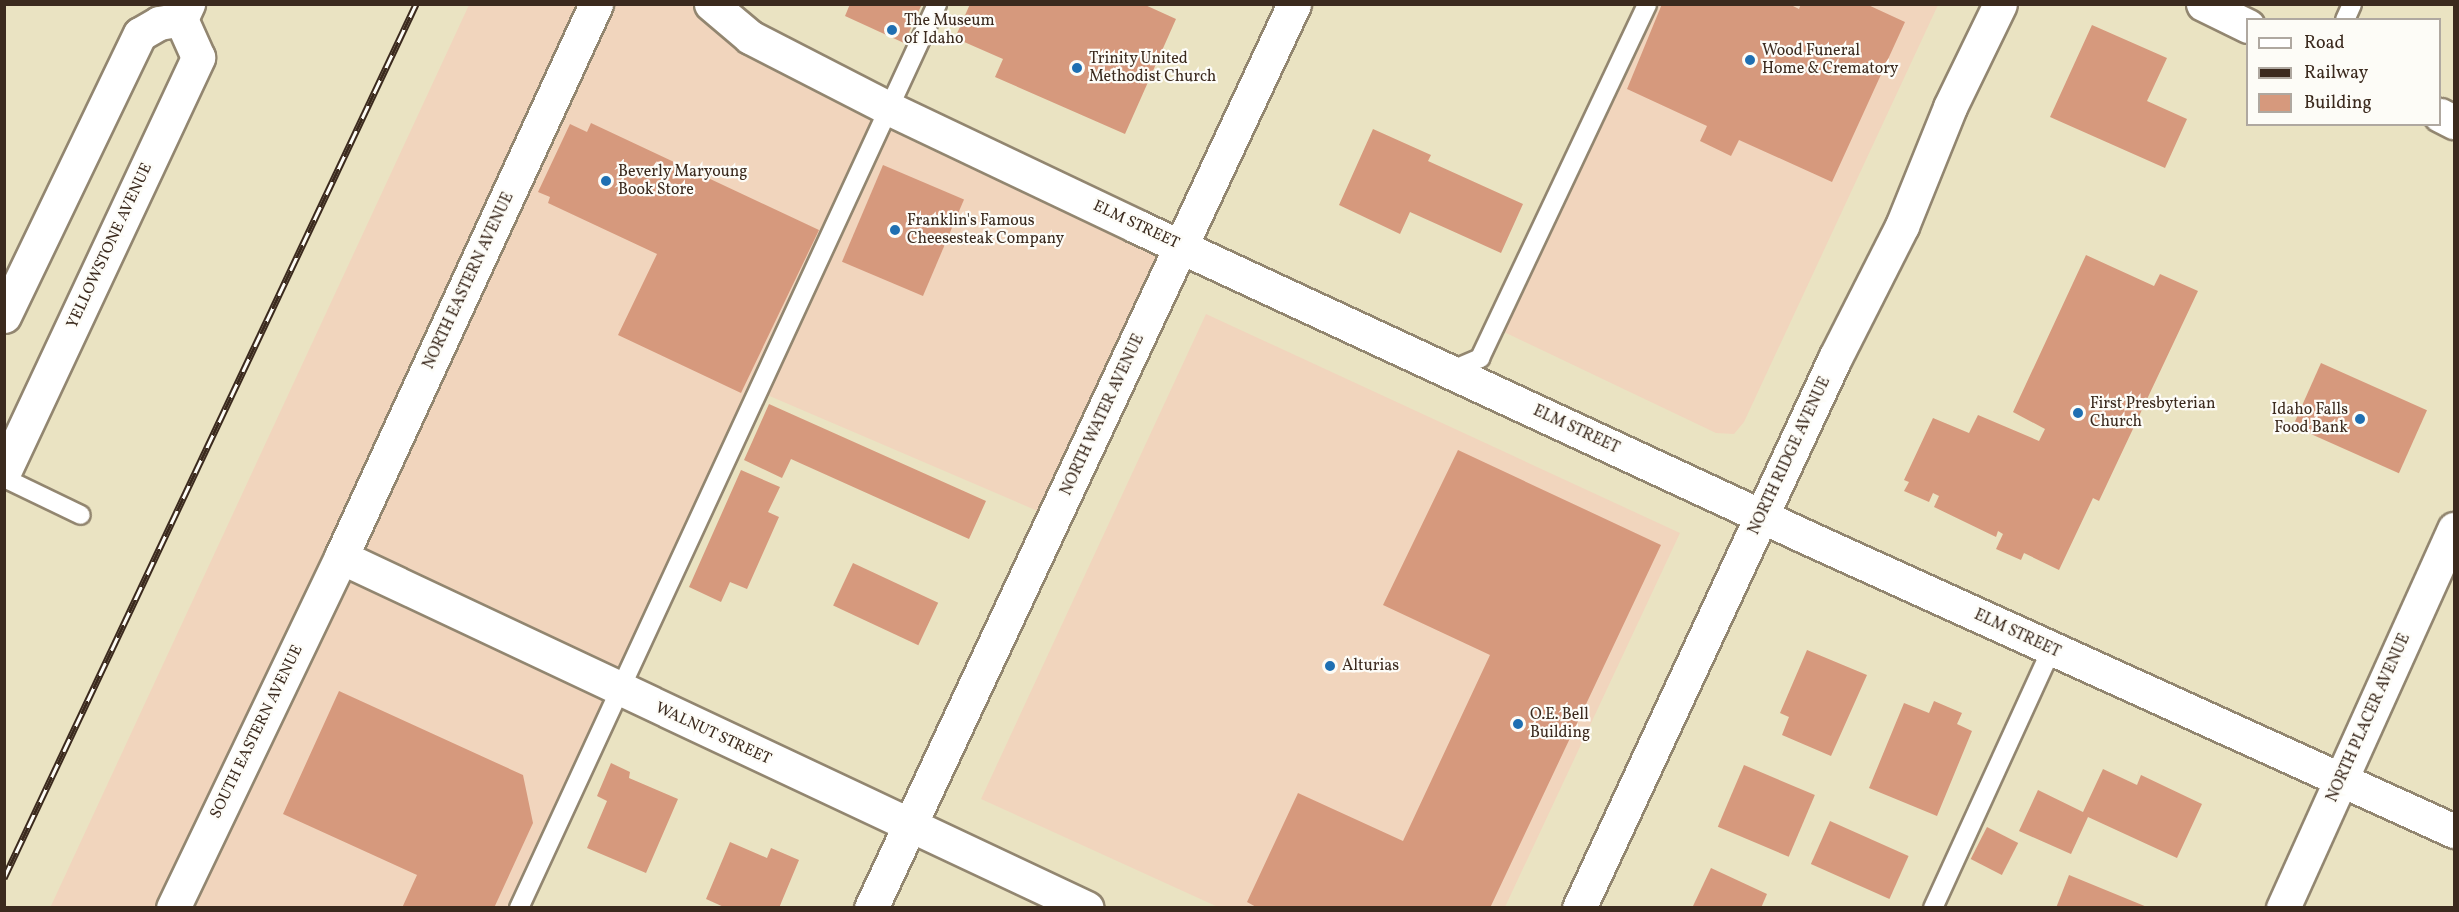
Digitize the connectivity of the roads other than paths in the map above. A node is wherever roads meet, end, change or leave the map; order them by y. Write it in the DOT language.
graph roads {
  1 [pos="596,4"];
  2 [pos="711,4"];
  3 [pos="937,4"];
  4 [pos="1294,4"];
  5 [pos="1647,4"];
  6 [pos="2000,4"];
  7 [pos="2203,4"];
  8 [pos="2352,4"];
  9 [pos="185,12"];
  10 [pos="2346,18"];
  11 [pos="2246,26"];
  12 [pos="888,108"];
  13 [pos="1182,247"];
  14 [pos="4,316"];
  15 [pos="1450,371"];
  16 [pos="4,472"];
  17 [pos="4,478"];
  18 [pos="81,515"];
  19 [pos="1761,516"];
  20 [pos="2454,530"];
  21 [pos="341,557"];
  22 [pos="2051,650"];
  23 [pos="619,690"];
  24 [pos="2341,781"];
  25 [pos="909,824"];
  26 [pos="2454,831"];
  27 [pos="173,908"];
  28 [pos="519,908"];
  29 [pos="871,908"];
  30 [pos="1087,908"];
  31 [pos="1579,908"];
  32 [pos="1932,908"];
  33 [pos="2283,908"];
  1 -- 21 [label="main road, NORTH EASTERN AVENUE"];
  2 -- 12 [label="main road, ELM STREET"];
  3 -- 12 [label="lane"];
  4 -- 13 [label="main road, NORTH WATER AVENUE"];
  5 -- 15 [label="lane"];
  6 -- 19 [label="main road, NORTH RIDGE AVENUE"];
  7 -- 11 [label="main road"];
  8 -- 10 [label="lane"];
  9 -- 14 [label="main road, YELLOWSTONE AVENUE"];
  9 -- 16 [label="main road, YELLOWSTONE AVENUE"];
  12 -- 13 [label="main road, ELM STREET"];
  12 -- 23 [label="lane"];
  13 -- 15 [label="main road, ELM STREET"];
  13 -- 25 [label="main road, NORTH WATER AVENUE"];
  15 -- 19 [label="main road, ELM STREET"];
  17 -- 18 [label="lane"];
  19 -- 22 [label="main road, ELM STREET"];
  19 -- 31 [label="main road, NORTH RIDGE AVENUE"];
  20 -- 24 [label="main road, NORTH PLACER AVENUE"];
  21 -- 23 [label="main road, WALNUT STREET"];
  21 -- 27 [label="main road, SOUTH EASTERN AVENUE"];
  22 -- 24 [label="main road, ELM STREET"];
  22 -- 32 [label="lane"];
  23 -- 25 [label="main road, WALNUT STREET"];
  23 -- 28 [label="lane"];
  24 -- 26 [label="main road, ELM STREET"];
  24 -- 33 [label="main road, NORTH PLACER AVENUE"];
  25 -- 29 [label="main road, NORTH WATER AVENUE"];
  25 -- 30 [label="main road, WALNUT STREET"];
}
